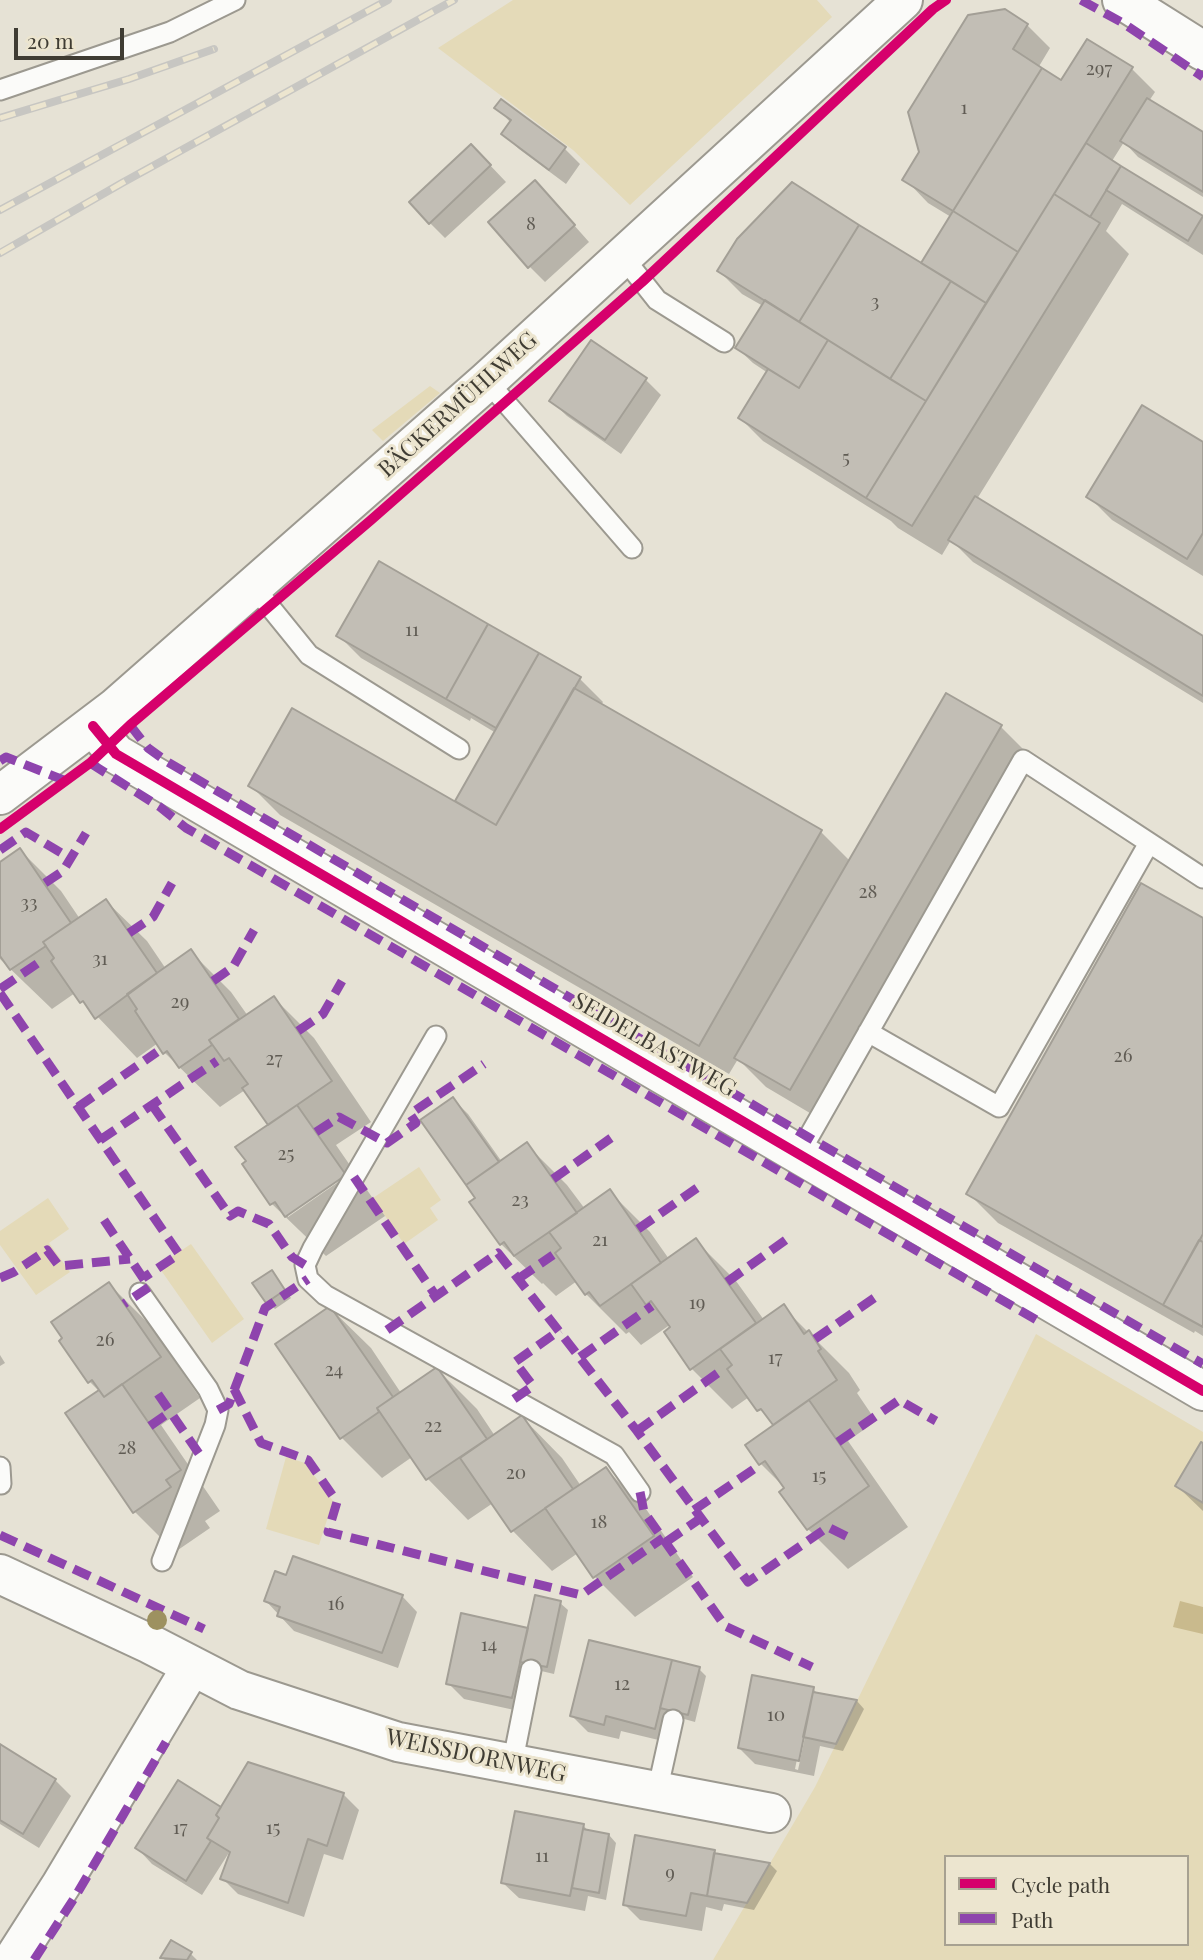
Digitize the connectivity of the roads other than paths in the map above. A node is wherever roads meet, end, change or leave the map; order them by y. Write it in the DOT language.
graph roads {
  1 [pos="235,0"];
  2 [pos="903,0"];
  3 [pos="1122,0"];
  4 [pos="1203,51"];
  5 [pos="0,90"];
  6 [pos="623,257"];
  7 [pos="724,342"];
  8 [pos="487,381"];
  9 [pos="632,548"];
  10 [pos="253,586"];
  11 [pos="93,726"];
  12 [pos="459,749"];
  13 [pos="0,795"];
  14 [pos="1149,843"];
  15 [pos="1203,878"];
  16 [pos="868,1032"];
  17 [pos="436,1036"];
  18 [pos="799,1154"];
  19 [pos="140,1293"];
  20 [pos="1203,1391"];
  21 [pos="640,1492"];
  22 [pos="162,1561"];
  23 [pos="0,1574"];
  24 [pos="192,1665"];
  25 [pos="531,1670"];
  26 [pos="673,1720"];
  27 [pos="512,1765"];
  28 [pos="657,1792"];
  29 [pos="771,1813"];
  30 [pos="13,1960"];
  1 -- 5 [label="lane"];
  2 -- 6 [label="street, BÄCKERMÜHLWEG"];
  3 -- 4 [label="street"];
  6 -- 7 [label="lane"];
  6 -- 8 [label="street, BÄCKERMÜHLWEG"];
  8 -- 9 [label="lane"];
  8 -- 10 [label="street, BÄCKERMÜHLWEG"];
  10 -- 11 [label="street, BÄCKERMÜHLWEG"];
  10 -- 12 [label="lane"];
  11 -- 13 [label="street, BÄCKERMÜHLWEG"];
  11 -- 18 [label="street, SEIDELBASTWEG"];
  14 -- 15 [label="lane"];
  14 -- 16 [label="lane"];
  14 -- 16 [label="lane"];
  16 -- 18 [label="lane"];
  17 -- 21 [label="lane"];
  18 -- 20 [label="street, SEIDELBASTWEG"];
  19 -- 22 [label="lane"];
  23 -- 24 [label="street, WEISSDORNWEG"];
  24 -- 27 [label="street, WEISSDORNWEG"];
  24 -- 30 [label="street"];
  25 -- 27 [label="lane"];
  26 -- 28 [label="lane"];
  27 -- 28 [label="street, WEISSDORNWEG"];
  28 -- 29 [label="street, WEISSDORNWEG"];
}
